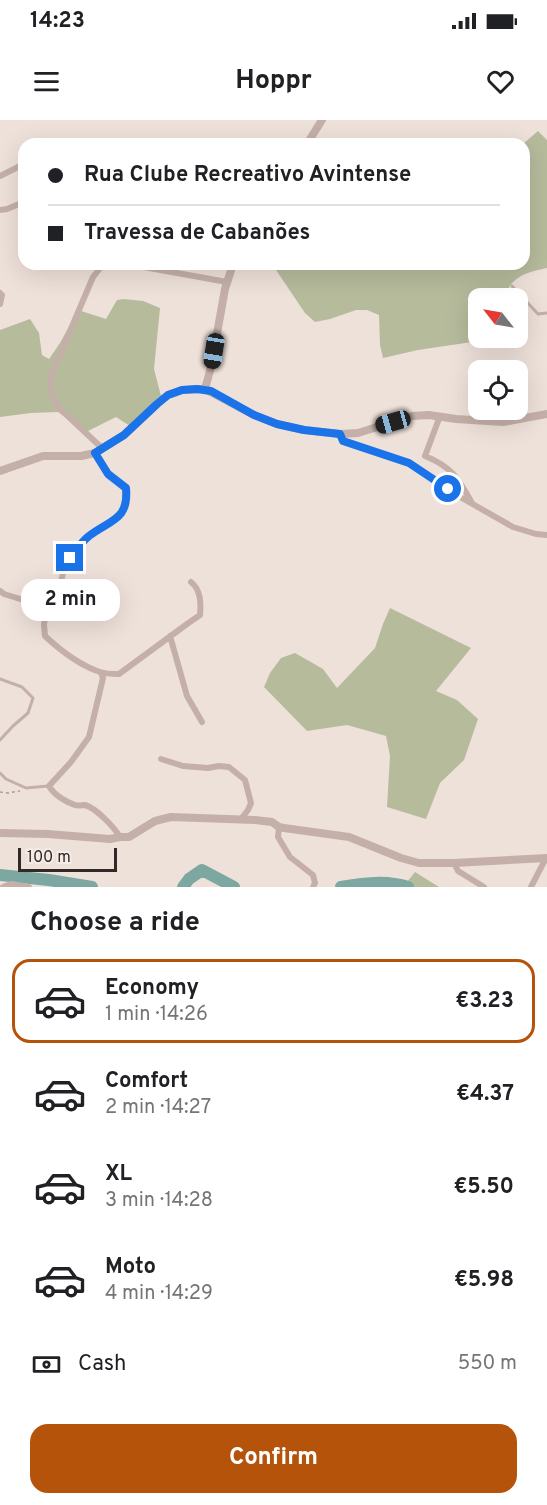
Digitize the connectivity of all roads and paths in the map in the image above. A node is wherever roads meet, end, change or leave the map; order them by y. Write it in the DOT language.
graph roads {
  1 [pos="322,120"];
  2 [pos="311,138"];
  3 [pos="18,167"];
  4 [pos="0,176"];
  5 [pos="18,205"];
  6 [pos="0,210"];
  7 [pos="99,270"];
  8 [pos="160,270"];
  9 [pos="231,270"];
  10 [pos="227,282"];
  11 [pos="512,286"];
  12 [pos="0,293"];
  13 [pos="0,304"];
  14 [pos="547,313"];
  15 [pos="201,389"];
  16 [pos="547,414"];
  17 [pos="440,416"];
  18 [pos="340,434"];
  19 [pos="103,449"];
  20 [pos="95,453"];
  21 [pos="0,471"];
  22 [pos="472,504"];
  23 [pos="547,535"];
  24 [pos="191,582"];
  25 [pos="0,591"];
  26 [pos="46,607"];
  27 [pos="170,636"];
  28 [pos="101,672"];
  29 [pos="0,679"];
  30 [pos="202,722"];
  31 [pos="0,740"];
  32 [pos="161,759"];
  33 [pos="0,773"];
  34 [pos="49,786"];
  35 [pos="26,788"];
  36 [pos="0,792"];
  37 [pos="242,819"];
  38 [pos="279,827"];
  39 [pos="0,833"];
  40 [pos="120,837"];
  41 [pos="547,858"];
  42 [pos="454,863"];
  43 [pos="3,887"];
  44 [pos="29,887"];
  45 [pos="313,887"];
  46 [pos="484,887"];
  47 [pos="531,887"];
  1 -- 2 [label="street"];
  3 -- 4 [label="street"];
  5 -- 6 [label="street"];
  7 -- 19 [label="street"];
  8 -- 10 [label="street"];
  9 -- 10 [label="street"];
  10 -- 15 [label="street"];
  11 -- 14 [label="lane"];
  12 -- 13 [label="street"];
  15 -- 18 [label="street"];
  15 -- 19 [label="street"];
  16 -- 17 [label="street"];
  17 -- 18 [label="street"];
  17 -- 22 [label="street"];
  18 -- 22 [label="street"];
  19 -- 20 [label="street"];
  20 -- 21 [label="street"];
  20 -- 26 [label="street"];
  22 -- 23 [label="street"];
  24 -- 27 [label="street"];
  25 -- 26 [label="street"];
  26 -- 28 [label="street"];
  27 -- 28 [label="street"];
  27 -- 30 [label="street"];
  28 -- 34 [label="street"];
  29 -- 31 [label="lane"];
  32 -- 37 [label="street"];
  33 -- 35 [label="lane"];
  34 -- 35 [label="lane"];
  34 -- 40 [label="street"];
  35 -- 36 [label="path"];
  37 -- 38 [label="street"];
  37 -- 40 [label="street"];
  38 -- 42 [label="street"];
  38 -- 45 [label="street"];
  39 -- 40 [label="street"];
  41 -- 42 [label="street"];
  41 -- 47 [label="street"];
  42 -- 46 [label="street"];
  43 -- 44 [label="street"];
}
